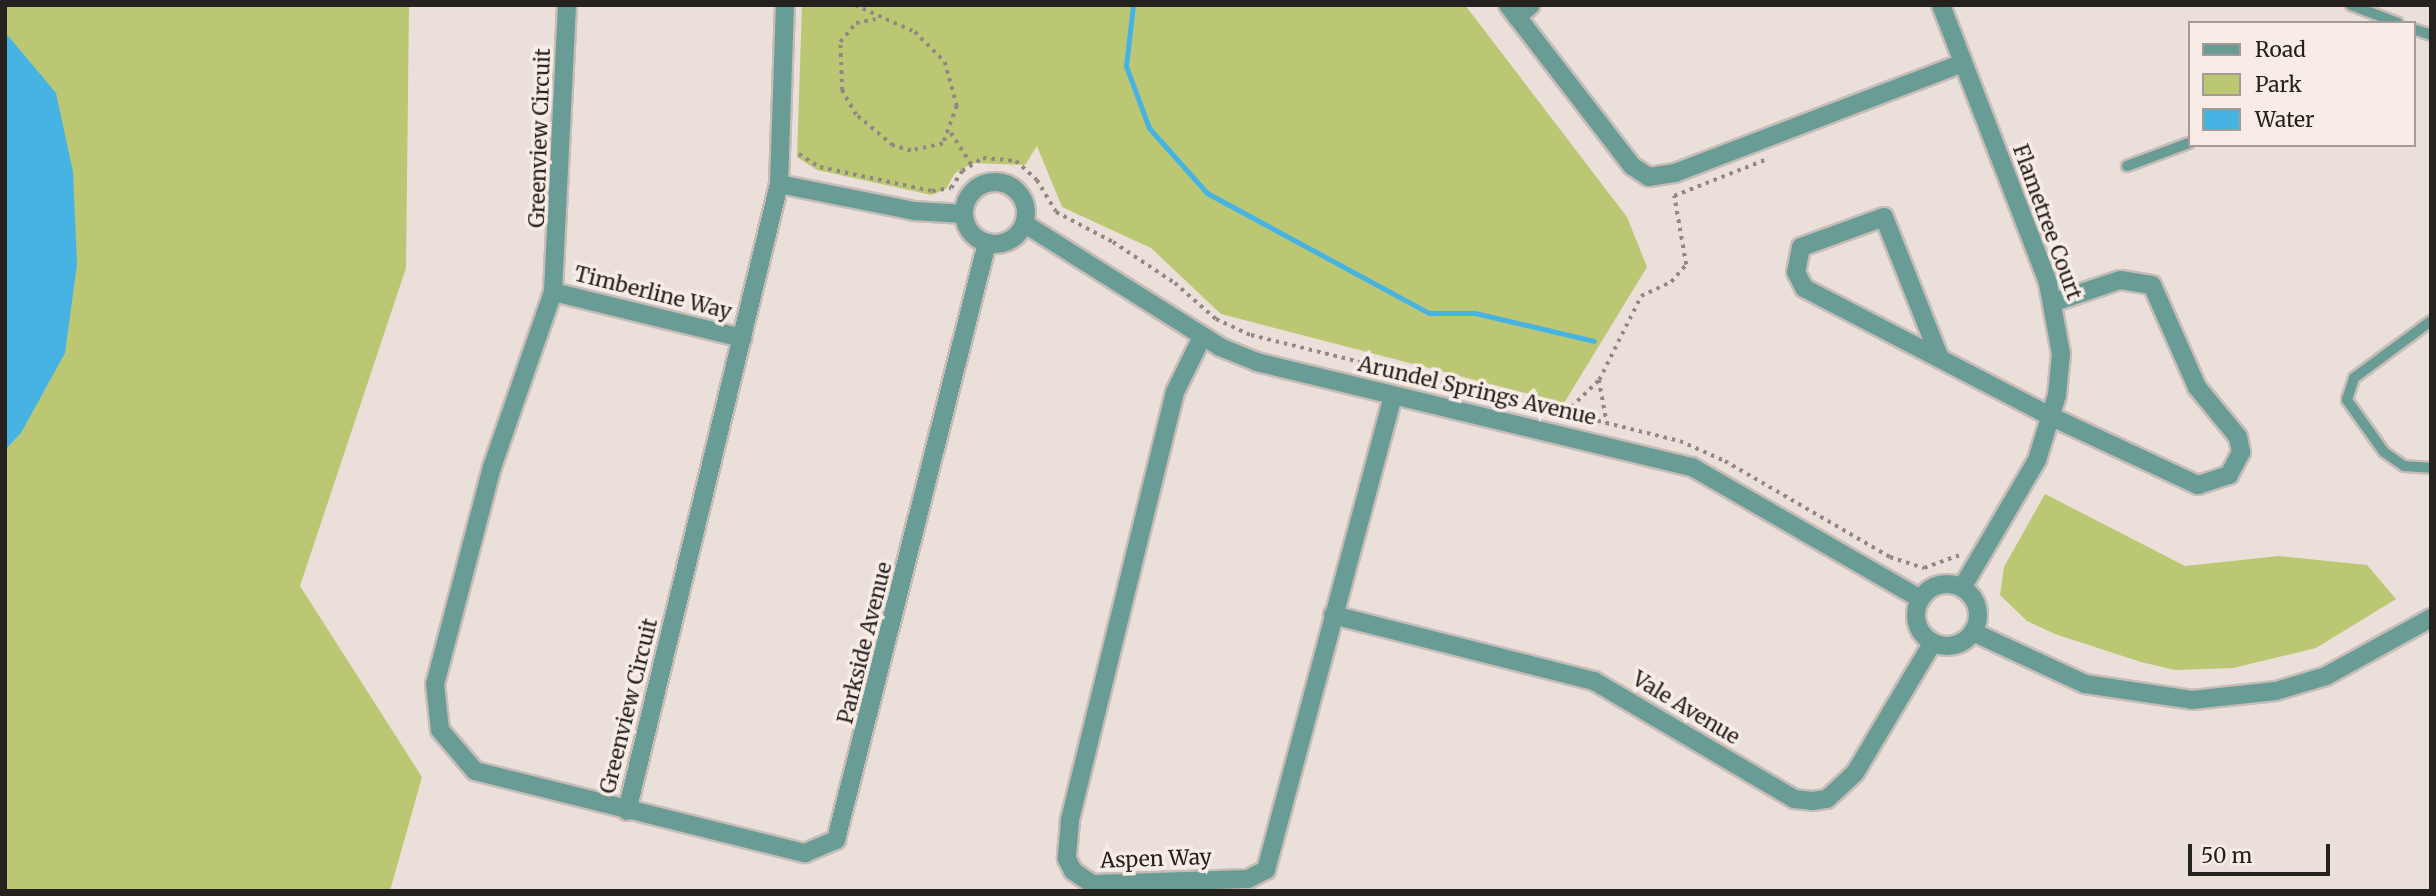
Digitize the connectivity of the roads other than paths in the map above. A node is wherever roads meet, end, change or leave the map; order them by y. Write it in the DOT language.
graph roads {
  1 [pos="567,5"];
  2 [pos="785,5"];
  3 [pos="1941,5"];
  4 [pos="2351,5"];
  5 [pos="1519,9"];
  6 [pos="2389,21"];
  7 [pos="1963,63"];
  8 [pos="2188,143"];
  9 [pos="2127,166"];
  10 [pos="779,184"];
  11 [pos="964,214"];
  12 [pos="1025,224"];
  13 [pos="987,243"];
  14 [pos="553,292"];
  15 [pos="2054,302"];
  16 [pos="2431,321"];
  17 [pos="1202,337"];
  18 [pos="742,338"];
  19 [pos="1939,356"];
  20 [pos="1393,396"];
  21 [pos="2052,417"];
  22 [pos="2431,468"];
  23 [pos="1962,588"];
  24 [pos="1921,599"];
  25 [pos="1333,615"];
  26 [pos="2431,618"];
  27 [pos="1973,632"];
  28 [pos="1933,642"];
  29 [pos="627,811"];
  1 -- 14 [label="street, Greenview Circuit"];
  2 -- 10 [label="street, Greenview Circuit"];
  3 -- 7 [label="street, Flametree Court"];
  4 -- 6 [label="lane"];
  5 -- 7 [label="street"];
  7 -- 15 [label="street, Flametree Court"];
  8 -- 9 [label="lane"];
  10 -- 11 [label="street"];
  10 -- 18 [label="street, Greenview Circuit"];
  11 -- 12 [label="street"];
  11 -- 13 [label="street"];
  12 -- 13 [label="street"];
  12 -- 17 [label="street, Arundel Springs Avenue"];
  13 -- 29 [label="street, Parkside Avenue"];
  14 -- 18 [label="street, Timberline Way"];
  14 -- 29 [label="street, Greenview Circuit"];
  15 -- 21 [label="street, Flametree Court"];
  15 -- 21 [label="street"];
  16 -- 22 [label="lane"];
  17 -- 20 [label="street, Arundel Springs Avenue"];
  17 -- 25 [label="street, Aspen Way"];
  18 -- 29 [label="street, Greenview Circuit"];
  19 -- 19 [label="street"];
  19 -- 21 [label="street"];
  20 -- 24 [label="street, Arundel Springs Avenue"];
  20 -- 25 [label="street, Aspen Way"];
  21 -- 23 [label="street, Flametree Court"];
  23 -- 24 [label="street"];
  23 -- 27 [label="street"];
  24 -- 28 [label="street"];
  25 -- 28 [label="street, Vale Avenue"];
  26 -- 27 [label="street"];
  27 -- 28 [label="street"];
}
